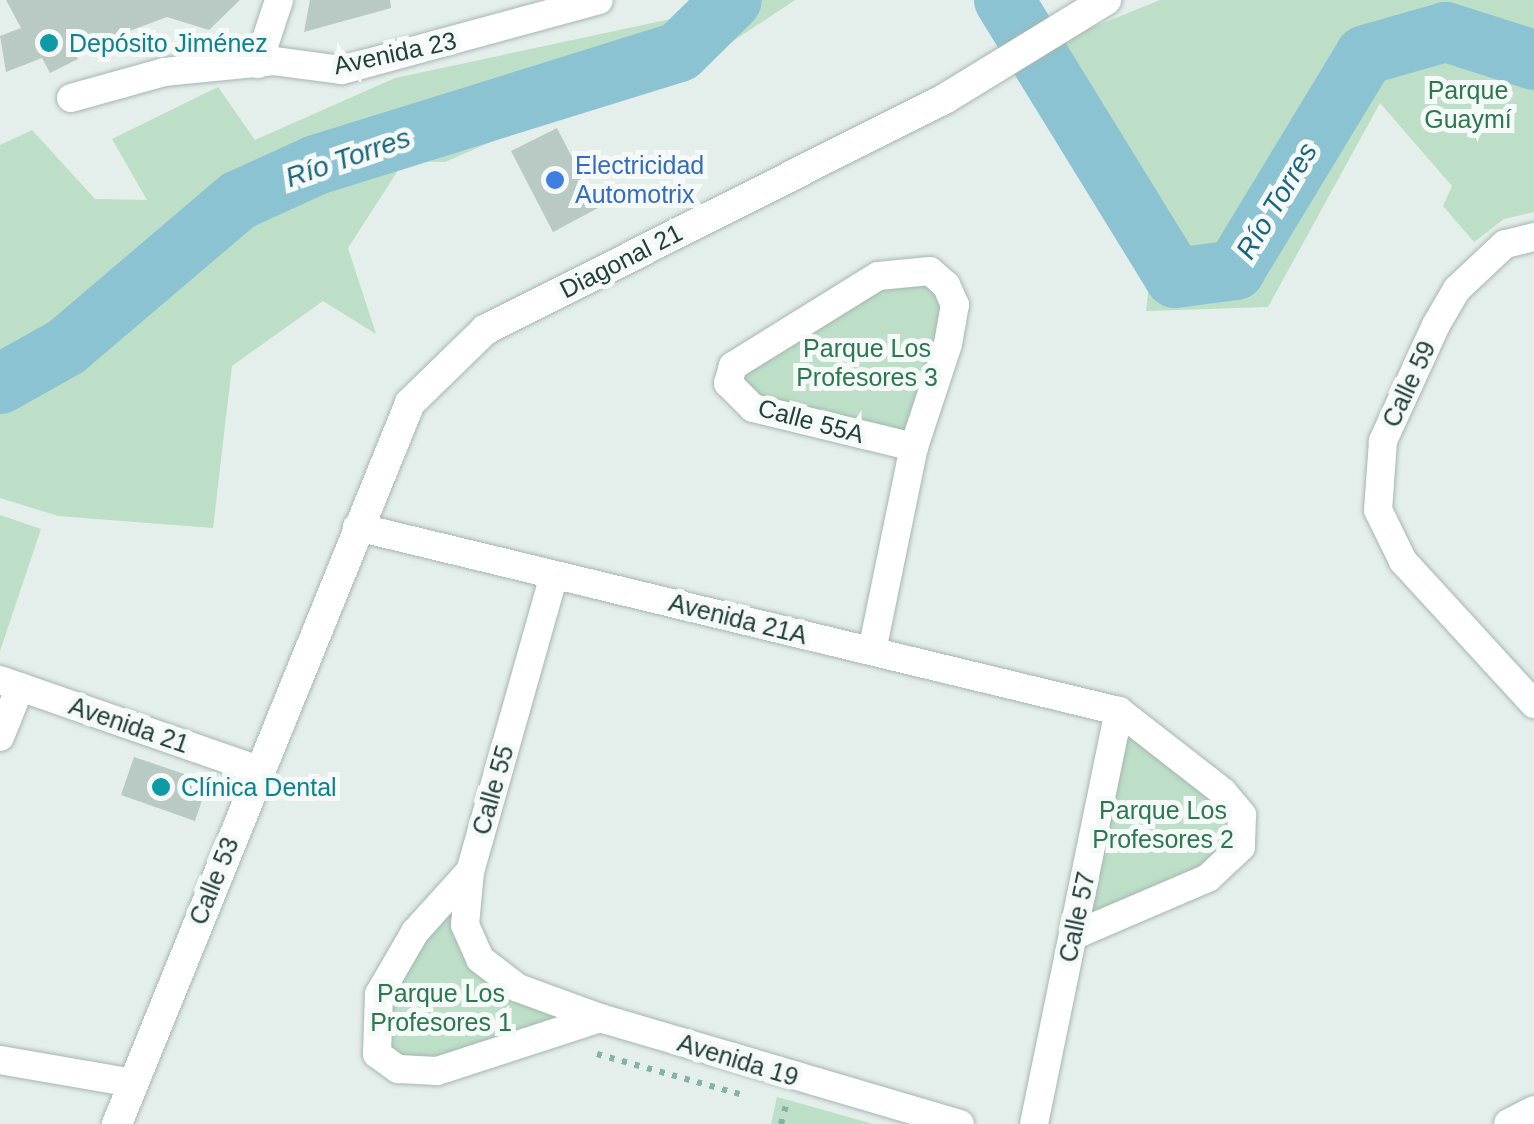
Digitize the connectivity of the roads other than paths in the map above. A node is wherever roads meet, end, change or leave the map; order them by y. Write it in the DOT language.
graph roads {
  1 [pos="279,0"];
  2 [pos="599,0"];
  3 [pos="1106,0"];
  4 [pos="258,64"];
  5 [pos="71,98"];
  6 [pos="1534,237"];
  7 [pos="914,447"];
  8 [pos="357,527"];
  9 [pos="554,574"];
  10 [pos="872,651"];
  11 [pos="10,683"];
  12 [pos="1534,704"];
  13 [pos="1119,711"];
  14 [pos="0,737"];
  15 [pos="258,770"];
  16 [pos="470,872"];
  17 [pos="1073,936"];
  18 [pos="518,988"];
  19 [pos="600,1018"];
  20 [pos="0,1060"];
  21 [pos="133,1082"];
  22 [pos="1534,1110"];
  23 [pos="116,1124"];
  24 [pos="960,1124"];
  25 [pos="1034,1124"];
  26 [pos="1509,1124"];
  1 -- 4 [label="street"];
  2 -- 4 [label="street, Avenida 23"];
  3 -- 8 [label="main road, Diagonal 21"];
  4 -- 5 [label="street, Avenida 23"];
  6 -- 12 [label="street, Calle 59"];
  7 -- 7 [label="street, Calle 55A"];
  7 -- 10 [label="street, Calle 55A"];
  8 -- 9 [label="street, Avenida 21A"];
  8 -- 15 [label="main road, Calle 53"];
  9 -- 10 [label="street, Avenida 21A"];
  9 -- 16 [label="street, Calle 55"];
  10 -- 13 [label="street, Avenida 21A"];
  11 -- 14 [label="street"];
  11 -- 15 [label="street, Avenida 21"];
  13 -- 17 [label="street, Calle 57"];
  13 -- 17 [label="street"];
  15 -- 21 [label="main road, Calle 53"];
  16 -- 18 [label="street, Calle 55"];
  16 -- 19 [label="street"];
  17 -- 25 [label="street, Calle 57"];
  18 -- 19 [label="street, Avenida 19"];
  19 -- 24 [label="street, Avenida 19"];
  20 -- 21 [label="street"];
  21 -- 23 [label="main road, Calle 53"];
  22 -- 26 [label="main road"];
}
